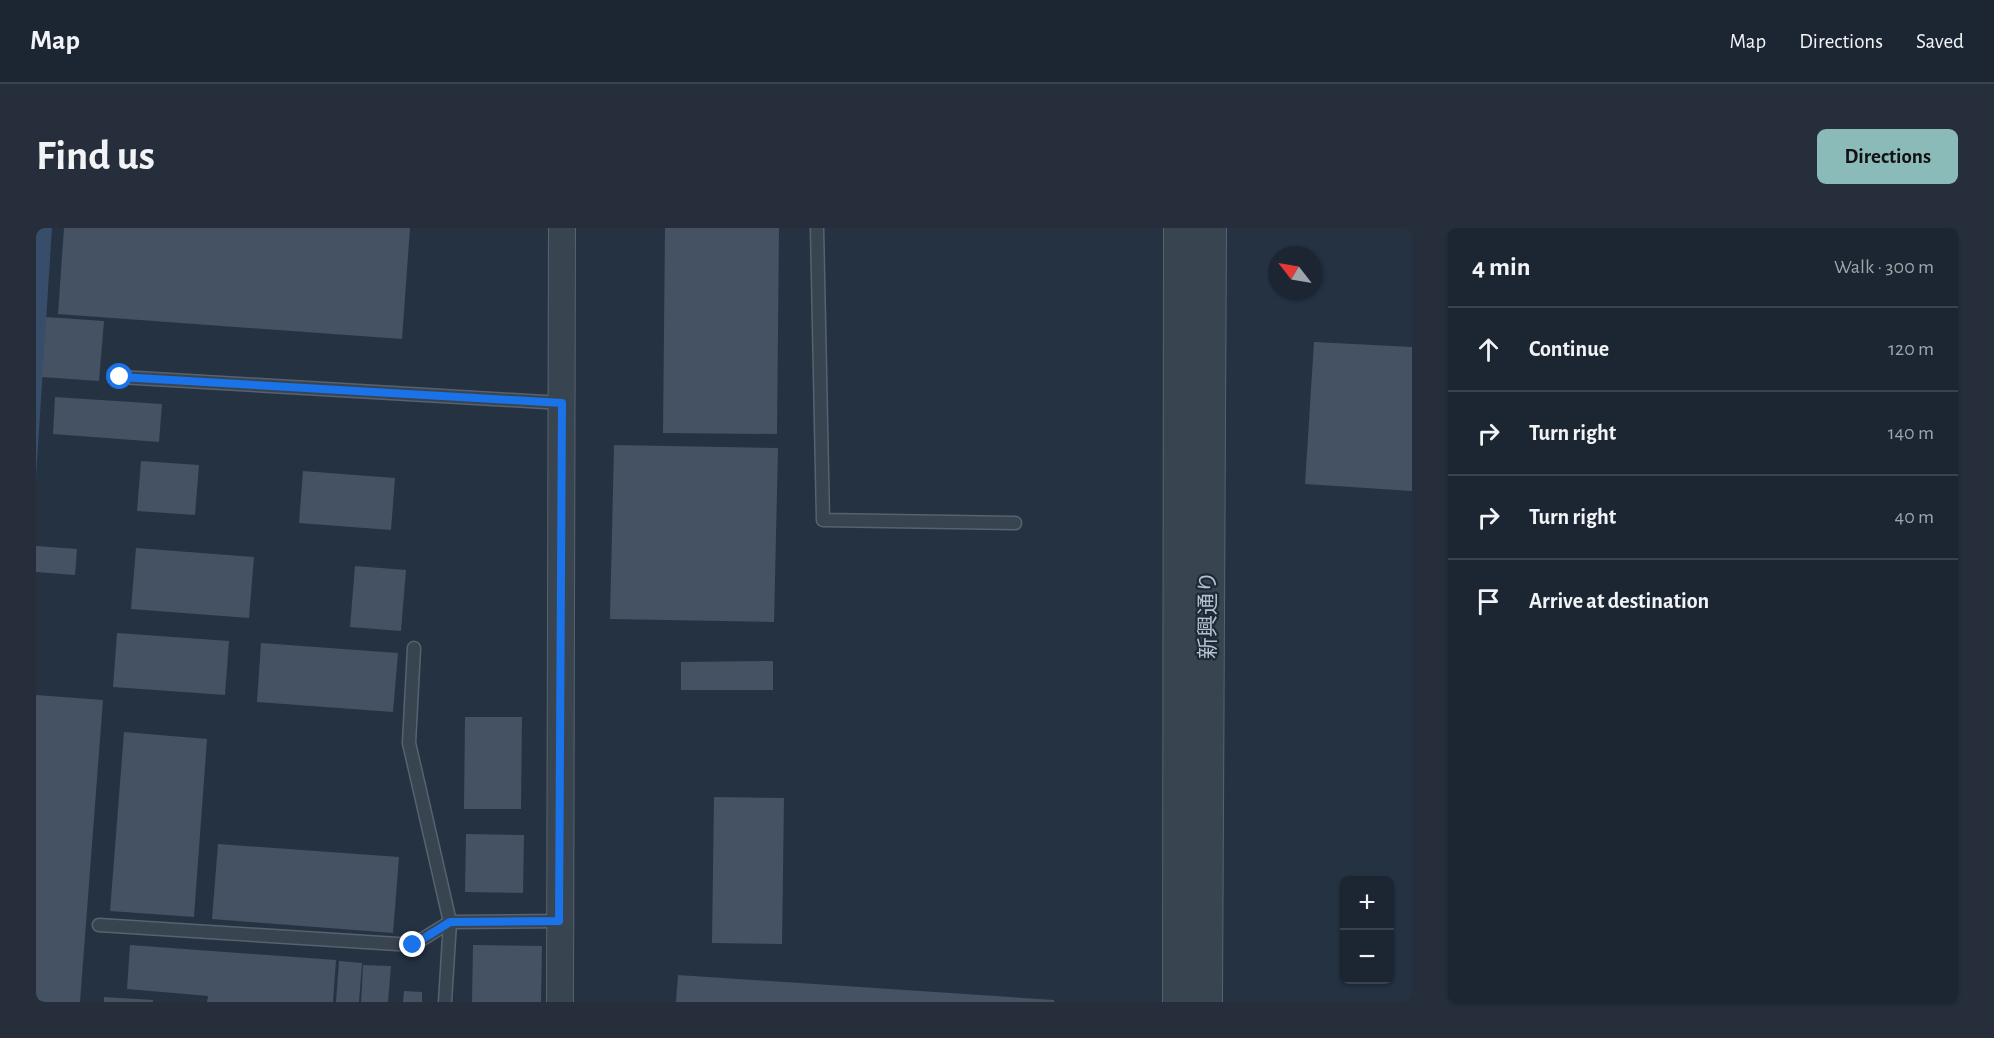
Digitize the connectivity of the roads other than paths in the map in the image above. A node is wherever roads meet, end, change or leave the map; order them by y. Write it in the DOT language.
graph roads {
  1 [pos="562,228"];
  2 [pos="817,228"];
  3 [pos="1180,228"];
  4 [pos="1210,228"];
  5 [pos="120,377"];
  6 [pos="562,403"];
  7 [pos="1015,523"];
  8 [pos="414,648"];
  9 [pos="559,921"];
  10 [pos="450,922"];
  11 [pos="99,925"];
  12 [pos="445,1002"];
  13 [pos="560,1002"];
  14 [pos="1179,1002"];
  15 [pos="1206,1002"];
  1 -- 6 [label="street"];
  2 -- 7 [label="lane"];
  3 -- 14 [label="street, 新興通り"];
  4 -- 15 [label="street, 新興通り"];
  5 -- 6 [label="lane"];
  6 -- 9 [label="street"];
  8 -- 10 [label="lane"];
  9 -- 10 [label="lane"];
  9 -- 13 [label="street"];
  10 -- 11 [label="lane"];
  10 -- 12 [label="lane"];
}
